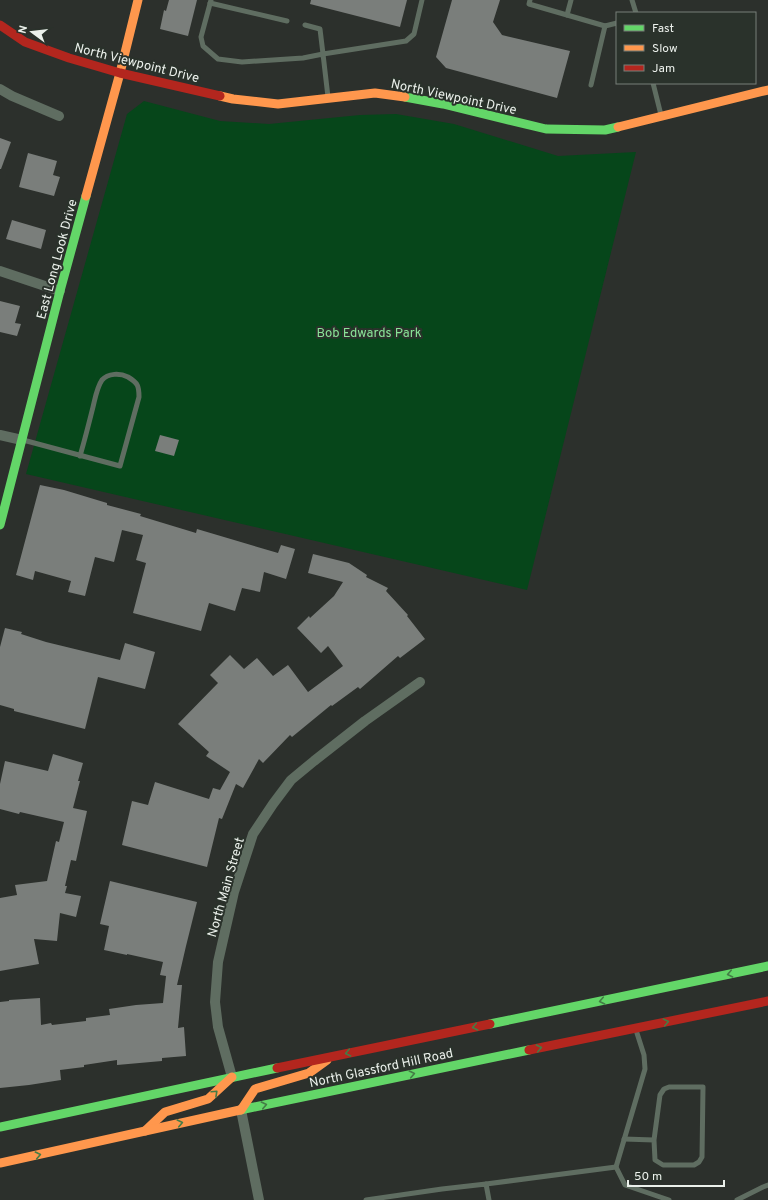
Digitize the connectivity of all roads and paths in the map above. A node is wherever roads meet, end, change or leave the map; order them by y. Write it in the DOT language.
graph roads {
  1 [pos="138,0"];
  2 [pos="422,0"];
  3 [pos="530,0"];
  4 [pos="571,0"];
  5 [pos="632,0"];
  6 [pos="210,1"];
  7 [pos="636,12"];
  8 [pos="567,15"];
  9 [pos="287,21"];
  10 [pos="616,23"];
  11 [pos="0,25"];
  12 [pos="305,25"];
  13 [pos="605,26"];
  14 [pos="324,54"];
  15 [pos="120,73"];
  16 [pos="591,84"];
  17 [pos="653,84"];
  18 [pos="0,89"];
  19 [pos="768,90"];
  20 [pos="329,98"];
  21 [pos="59,116"];
  22 [pos="661,116"];
  23 [pos="0,271"];
  24 [pos="60,291"];
  25 [pos="0,435"];
  26 [pos="22,440"];
  27 [pos="80,456"];
  28 [pos="0,525"];
  29 [pos="420,682"];
  30 [pos="768,966"];
  31 [pos="768,1001"];
  32 [pos="635,1028"];
  33 [pos="334,1056"];
  34 [pos="232,1077"];
  35 [pos="240,1110"];
  36 [pos="0,1127"];
  37 [pos="146,1131"];
  38 [pos="624,1139"];
  39 [pos="654,1140"];
  40 [pos="0,1163"];
  41 [pos="616,1167"];
  42 [pos="486,1184"];
  43 [pos="768,1185"];
  44 [pos="260,1200"];
  45 [pos="366,1200"];
  46 [pos="489,1200"];
  47 [pos="668,1200"];
  48 [pos="737,1200"];
  1 -- 15 [label="main road, East Long Look Drive"];
  2 -- 14 [label="lane"];
  3 -- 8 [label="lane"];
  4 -- 8 [label="lane"];
  5 -- 7 [label="lane"];
  6 -- 9 [label="lane"];
  6 -- 14 [label="lane"];
  8 -- 13 [label="lane"];
  10 -- 13 [label="lane"];
  11 -- 15 [label="main road, North Viewpoint Drive"];
  12 -- 14 [label="lane"];
  13 -- 16 [label="lane"];
  14 -- 20 [label="lane"];
  15 -- 20 [label="main road, North Viewpoint Drive"];
  15 -- 24 [label="main road, East Long Look Drive"];
  17 -- 22 [label="lane"];
  18 -- 21 [label="street"];
  19 -- 22 [label="main road, North Viewpoint Drive"];
  20 -- 22 [label="main road, North Viewpoint Drive"];
  23 -- 24 [label="street"];
  24 -- 26 [label="main road, East Long Look Drive"];
  25 -- 26 [label="street"];
  26 -- 27 [label="lane"];
  26 -- 28 [label="main road, East Long Look Drive"];
  27 -- 27 [label="lane"];
  29 -- 34 [label="street, North Main Street"];
  30 -- 33 [label="main road, North Glassford Hill Road, one-way"];
  32 -- 31 [label="main road, North Glassford Hill Road, one-way"];
  35 -- 32 [label="main road, North Glassford Hill Road, one-way"];
  32 -- 38 [label="lane"];
  33 -- 34 [label="main road, North Glassford Hill Road"];
  33 -- 35 [label="main road"];
  34 -- 36 [label="main road, North Glassford Hill Road"];
  37 -- 34 [label="main road, one-way"];
  37 -- 35 [label="main road, North Glassford Hill Road, one-way"];
  35 -- 44 [label="street"];
  40 -- 37 [label="main road, North Glassford Hill Road, one-way"];
  38 -- 39 [label="lane"];
  38 -- 41 [label="lane"];
  39 -- 39 [label="lane"];
  41 -- 42 [label="lane"];
  41 -- 47 [label="lane"];
  42 -- 45 [label="lane"];
  42 -- 46 [label="lane"];
  43 -- 48 [label="lane"];
}
